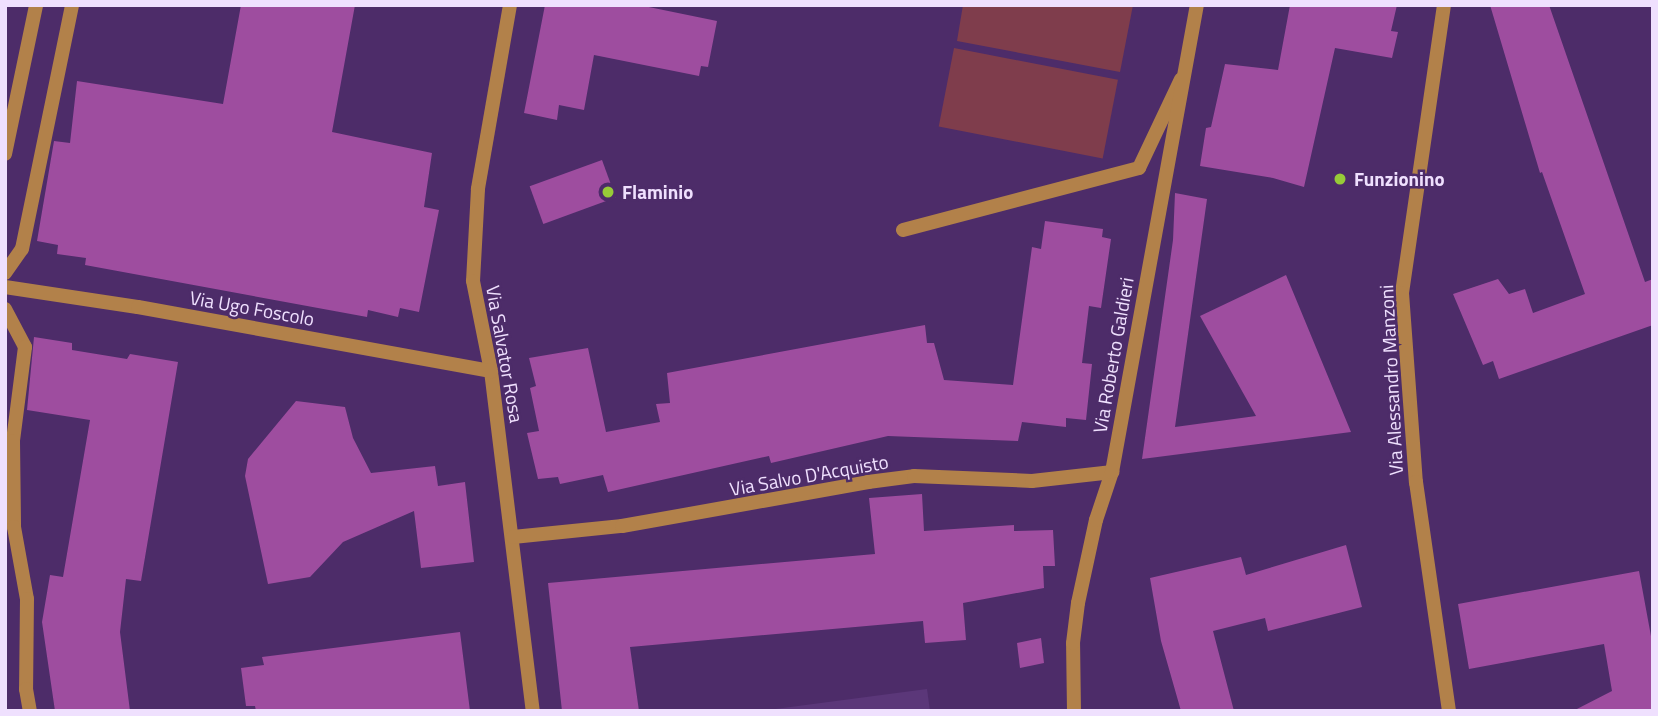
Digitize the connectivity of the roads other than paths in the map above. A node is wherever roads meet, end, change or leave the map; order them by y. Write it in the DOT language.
graph roads {
  1 [pos="36,5"];
  2 [pos="72,5"];
  3 [pos="510,5"];
  4 [pos="1197,5"];
  5 [pos="1444,5"];
  6 [pos="1185,72"];
  7 [pos="5,154"];
  8 [pos="903,230"];
  9 [pos="5,273"];
  10 [pos="5,287"];
  11 [pos="5,309"];
  12 [pos="491,371"];
  13 [pos="1112,472"];
  14 [pos="513,537"];
  15 [pos="30,711"];
  16 [pos="533,711"];
  17 [pos="1074,711"];
  18 [pos="1449,711"];
  1 -- 7 [label="street"];
  2 -- 9 [label="street"];
  3 -- 12 [label="street, Via Salvator Rosa"];
  4 -- 6 [label="street, Via Roberto Galdieri"];
  5 -- 18 [label="street, Via Alessandro Manzoni"];
  6 -- 8 [label="street"];
  6 -- 13 [label="street, Via Roberto Galdieri"];
  10 -- 12 [label="street, Via Ugo Foscolo"];
  11 -- 15 [label="street"];
  12 -- 14 [label="street, Via Salvator Rosa"];
  13 -- 14 [label="street, Via Salvo D'Acquisto"];
  13 -- 17 [label="street, Via Roberto Galdieri"];
  14 -- 16 [label="street, Via Salvator Rosa"];
}
